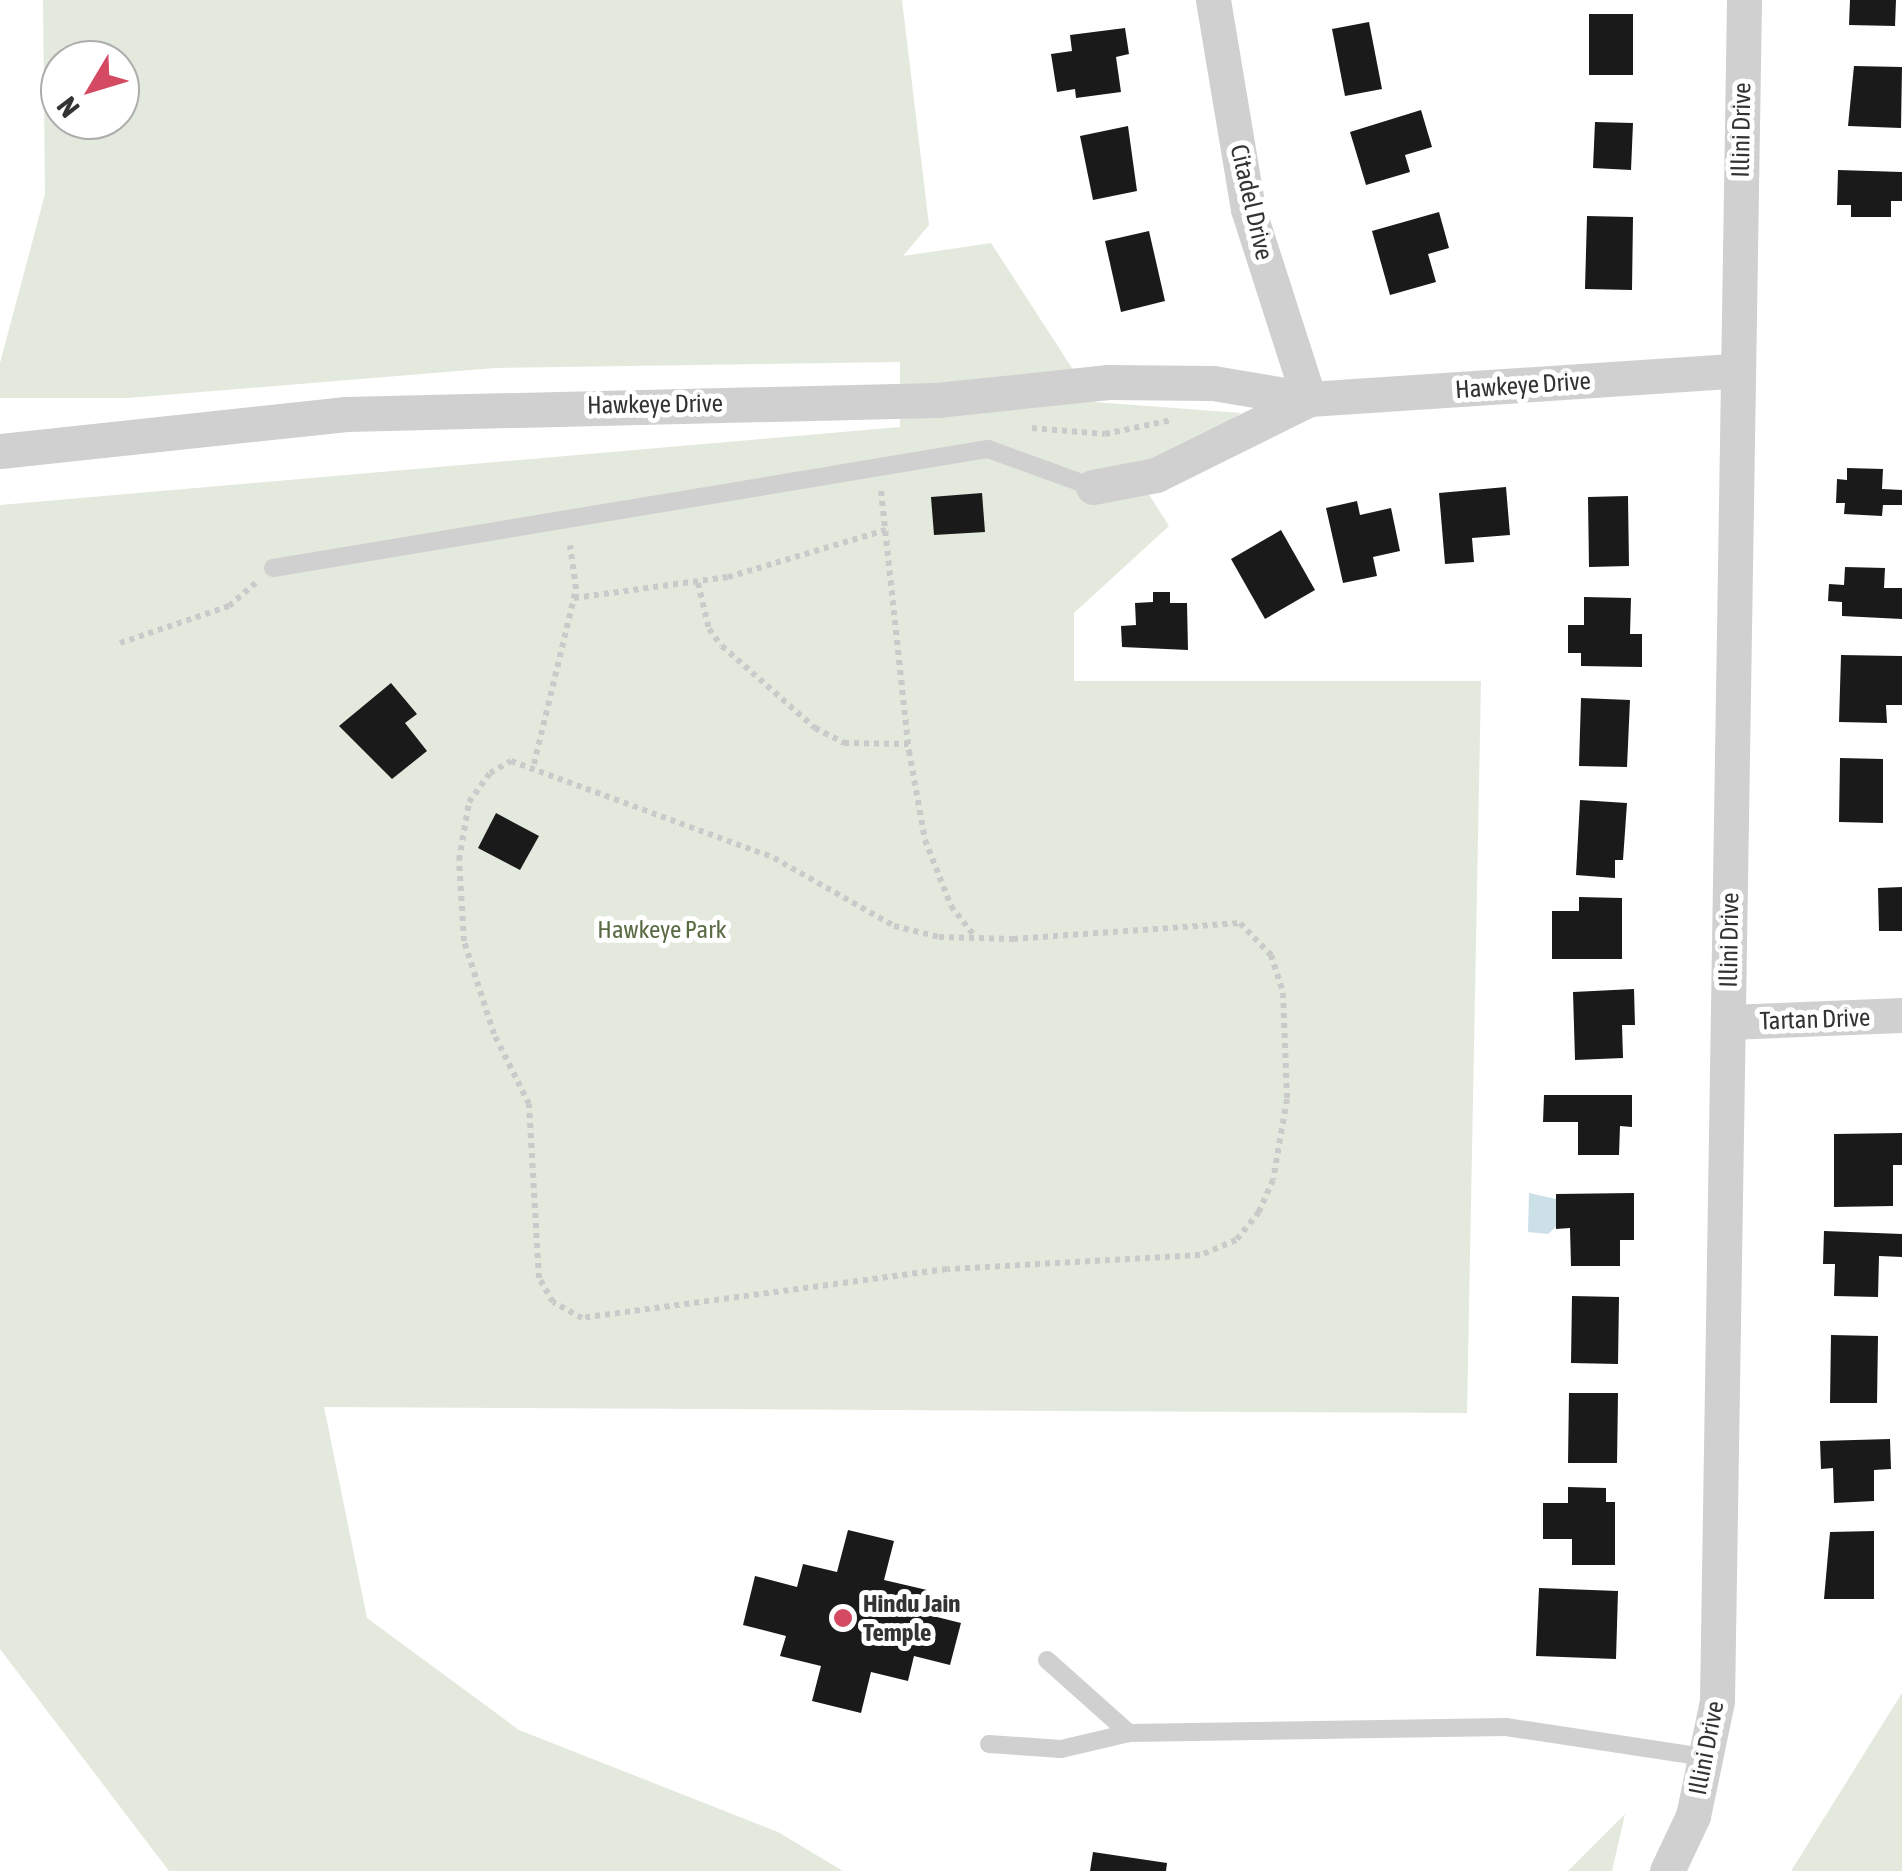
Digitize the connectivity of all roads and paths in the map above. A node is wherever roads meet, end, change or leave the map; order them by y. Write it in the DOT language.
graph roads {
  1 [pos="1213,0"];
  2 [pos="1744,0"];
  3 [pos="1736,372"];
  4 [pos="1310,399"];
  5 [pos="1187,416"];
  6 [pos="1013,428"];
  7 [pos="0,451"];
  8 [pos="877,468"];
  9 [pos="1093,487"];
  10 [pos="566,519"];
  11 [pos="886,530"];
  12 [pos="273,568"];
  13 [pos="698,583"];
  14 [pos="574,598"];
  15 [pos="120,643"];
  16 [pos="908,744"];
  17 [pos="534,764"];
  18 [pos="976,938"];
  19 [pos="1902,1015"];
  20 [pos="1728,1022"];
  21 [pos="1047,1660"];
  22 [pos="1129,1733"];
  23 [pos="989,1744"];
  24 [pos="1705,1757"];
  25 [pos="1667,1871"];
  1 -- 4 [label="street, Citadel Drive"];
  2 -- 3 [label="street, Illini Drive"];
  3 -- 4 [label="street, Hawkeye Drive"];
  3 -- 20 [label="street, Illini Drive"];
  4 -- 7 [label="street, Hawkeye Drive"];
  4 -- 9 [label="street, Hawkeye Drive"];
  5 -- 6 [label="path"];
  8 -- 9 [label="lane"];
  8 -- 10 [label="lane"];
  8 -- 11 [label="path"];
  10 -- 12 [label="lane"];
  10 -- 14 [label="path"];
  11 -- 13 [label="path"];
  11 -- 16 [label="path"];
  12 -- 15 [label="path"];
  13 -- 14 [label="path"];
  13 -- 16 [label="path"];
  14 -- 17 [label="path"];
  16 -- 18 [label="path"];
  17 -- 18 [label="path"];
  17 -- 18 [label="path"];
  19 -- 20 [label="street, Tartan Drive"];
  20 -- 24 [label="street, Illini Drive"];
  21 -- 22 [label="lane"];
  22 -- 23 [label="lane"];
  22 -- 24 [label="lane"];
  24 -- 25 [label="street, Illini Drive"];
}
